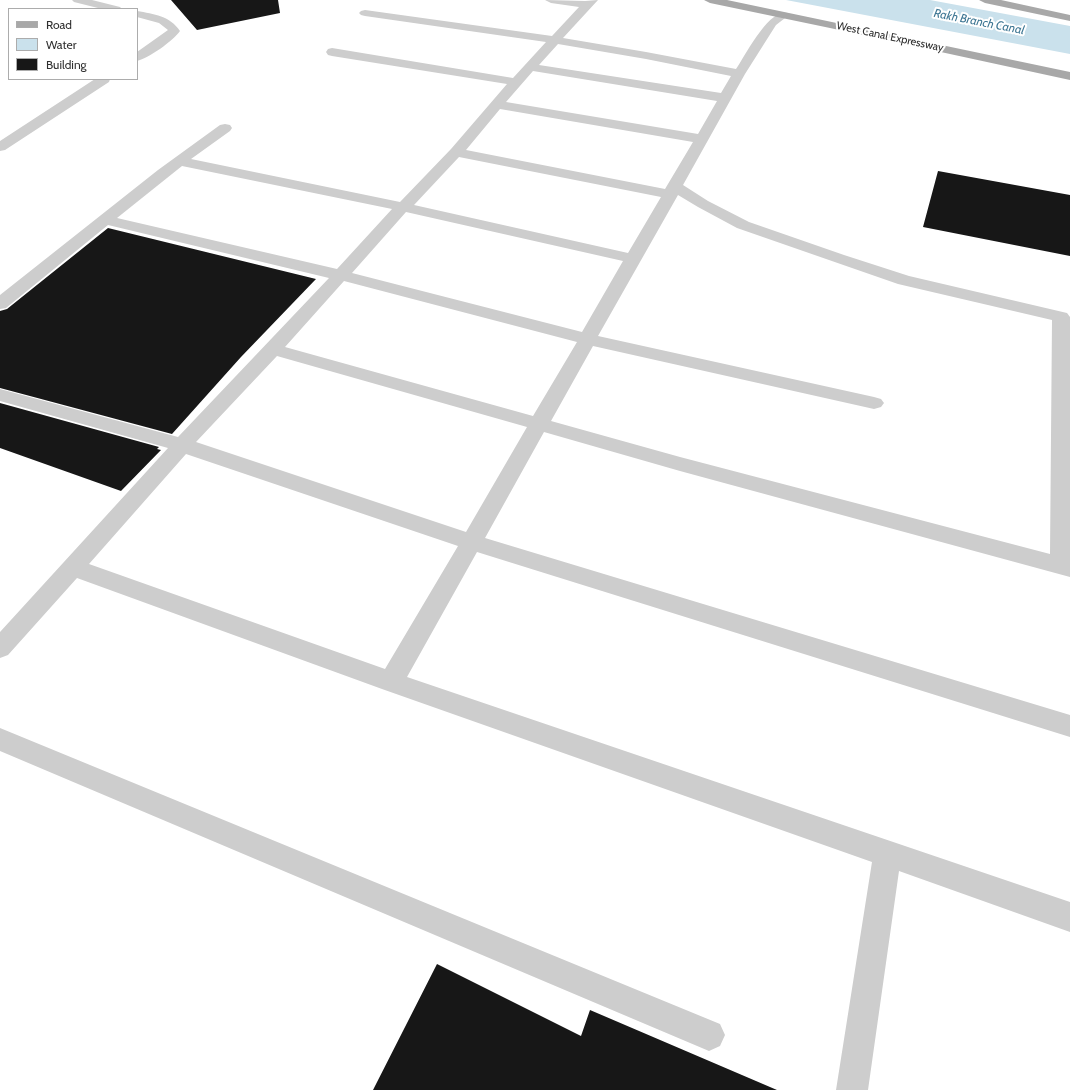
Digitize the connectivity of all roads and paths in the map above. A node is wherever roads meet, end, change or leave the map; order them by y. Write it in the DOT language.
graph roads {
  1 [pos="78,0"];
  2 [pos="551,0"];
  3 [pos="710,0"];
  4 [pos="985,0"];
  5 [pos="1010,0"];
  6 [pos="590,2"];
  7 [pos="112,8"];
  8 [pos="1070,11"];
  9 [pos="365,13"];
  10 [pos="138,14"];
  11 [pos="783,15"];
  12 [pos="1070,18"];
  13 [pos="830,24"];
  14 [pos="557,39"];
  15 [pos="332,52"];
  16 [pos="138,56"];
  17 [pos="1070,66"];
  18 [pos="531,67"];
  19 [pos="739,74"];
  20 [pos="1070,76"];
  21 [pos="102,80"];
  22 [pos="516,82"];
  23 [pos="725,98"];
  24 [pos="497,104"];
  25 [pos="225,128"];
  26 [pos="702,139"];
  27 [pos="0,147"];
  28 [pos="456,152"];
  29 [pos="179,161"];
  30 [pos="673,190"];
  31 [pos="403,207"];
  32 [pos="106,220"];
  33 [pos="634,259"];
  34 [pos="339,275"];
  35 [pos="0,304"];
  36 [pos="1066,318"];
  37 [pos="588,339"];
  38 [pos="273,349"];
  39 [pos="0,395"];
  40 [pos="874,403"];
  41 [pos="539,424"];
  42 [pos="182,446"];
  43 [pos="472,542"];
  44 [pos="72,567"];
  45 [pos="1066,567"];
  46 [pos="0,648"];
  47 [pos="391,682"];
  48 [pos="1070,726"];
  49 [pos="0,739"];
  50 [pos="887,854"];
  51 [pos="1070,917"];
  52 [pos="709,1035"];
  53 [pos="852,1090"];
  1 -- 7 [label="street"];
  2 -- 6 [label="street"];
  3 -- 11 [label="main road, West Canal Expressway"];
  4 -- 12 [label="main road"];
  5 -- 8 [label="main road"];
  6 -- 14 [label="street"];
  9 -- 14 [label="street"];
  10 -- 16 [label="street"];
  11 -- 13 [label="main road, West Canal Expressway"];
  11 -- 19 [label="street"];
  13 -- 17 [label="main road"];
  13 -- 20 [label="main road, West Canal Expressway"];
  14 -- 18 [label="street"];
  14 -- 19 [label="street"];
  15 -- 22 [label="street"];
  18 -- 22 [label="street"];
  18 -- 23 [label="street"];
  19 -- 23 [label="street"];
  21 -- 27 [label="street"];
  22 -- 24 [label="street"];
  23 -- 26 [label="street"];
  24 -- 26 [label="street"];
  24 -- 28 [label="street"];
  25 -- 29 [label="street"];
  26 -- 30 [label="street"];
  28 -- 30 [label="street"];
  28 -- 31 [label="street"];
  29 -- 31 [label="street"];
  29 -- 32 [label="street"];
  30 -- 33 [label="street"];
  30 -- 36 [label="street"];
  31 -- 33 [label="street"];
  31 -- 34 [label="street"];
  32 -- 34 [label="street"];
  32 -- 35 [label="street"];
  33 -- 37 [label="street"];
  34 -- 37 [label="street"];
  34 -- 38 [label="street"];
  36 -- 45 [label="street"];
  37 -- 40 [label="street"];
  37 -- 41 [label="street"];
  38 -- 41 [label="street"];
  38 -- 42 [label="street"];
  39 -- 42 [label="street"];
  41 -- 43 [label="street"];
  41 -- 45 [label="street"];
  42 -- 43 [label="street"];
  42 -- 44 [label="street"];
  43 -- 47 [label="street"];
  43 -- 48 [label="street"];
  44 -- 46 [label="street"];
  44 -- 47 [label="street"];
  47 -- 50 [label="street"];
  49 -- 52 [label="street"];
  50 -- 51 [label="street"];
  50 -- 53 [label="street"];
}
